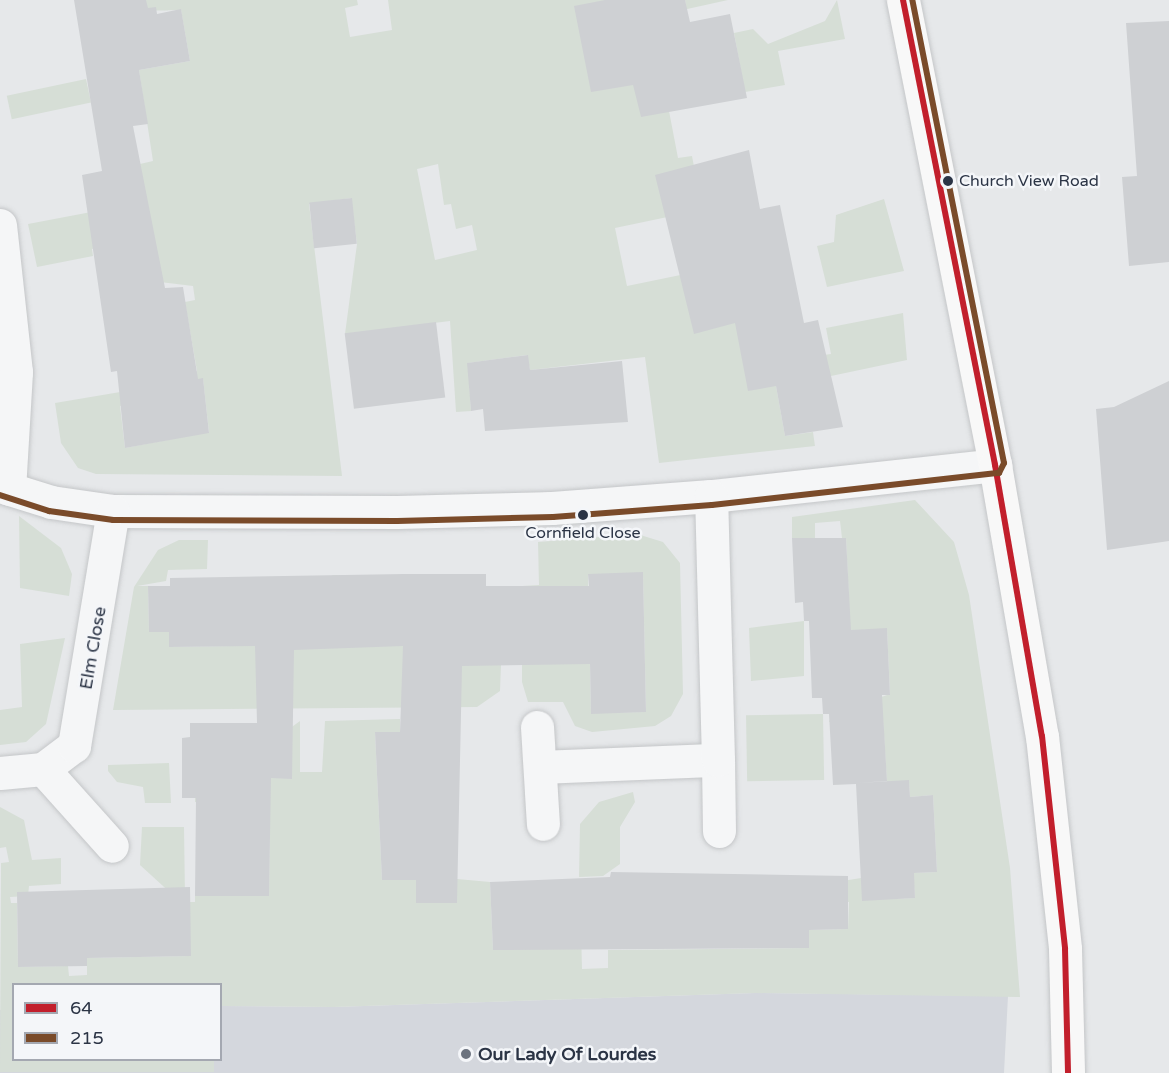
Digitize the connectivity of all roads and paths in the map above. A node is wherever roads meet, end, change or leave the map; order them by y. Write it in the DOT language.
graph roads {
  1 [pos="903,0"];
  2 [pos="0,225"];
  3 [pos="995,465"];
  4 [pos="4,487"];
  5 [pos="711,496"];
  6 [pos="113,511"];
  7 [pos="537,727"];
  8 [pos="718,760"];
  9 [pos="540,767"];
  10 [pos="43,769"];
  11 [pos="0,773"];
  12 [pos="543,824"];
  13 [pos="719,831"];
  14 [pos="112,846"];
  15 [pos="1068,1073"];
  1 -- 3 [label="main road"];
  2 -- 4 [label="street"];
  3 -- 5 [label="street"];
  3 -- 15 [label="main road"];
  4 -- 6 [label="street"];
  5 -- 6 [label="street"];
  5 -- 8 [label="street"];
  6 -- 10 [label="street, Elm Close"];
  7 -- 9 [label="street"];
  8 -- 9 [label="street"];
  8 -- 13 [label="street"];
  9 -- 12 [label="street"];
  10 -- 11 [label="street"];
  10 -- 14 [label="street"];
}
